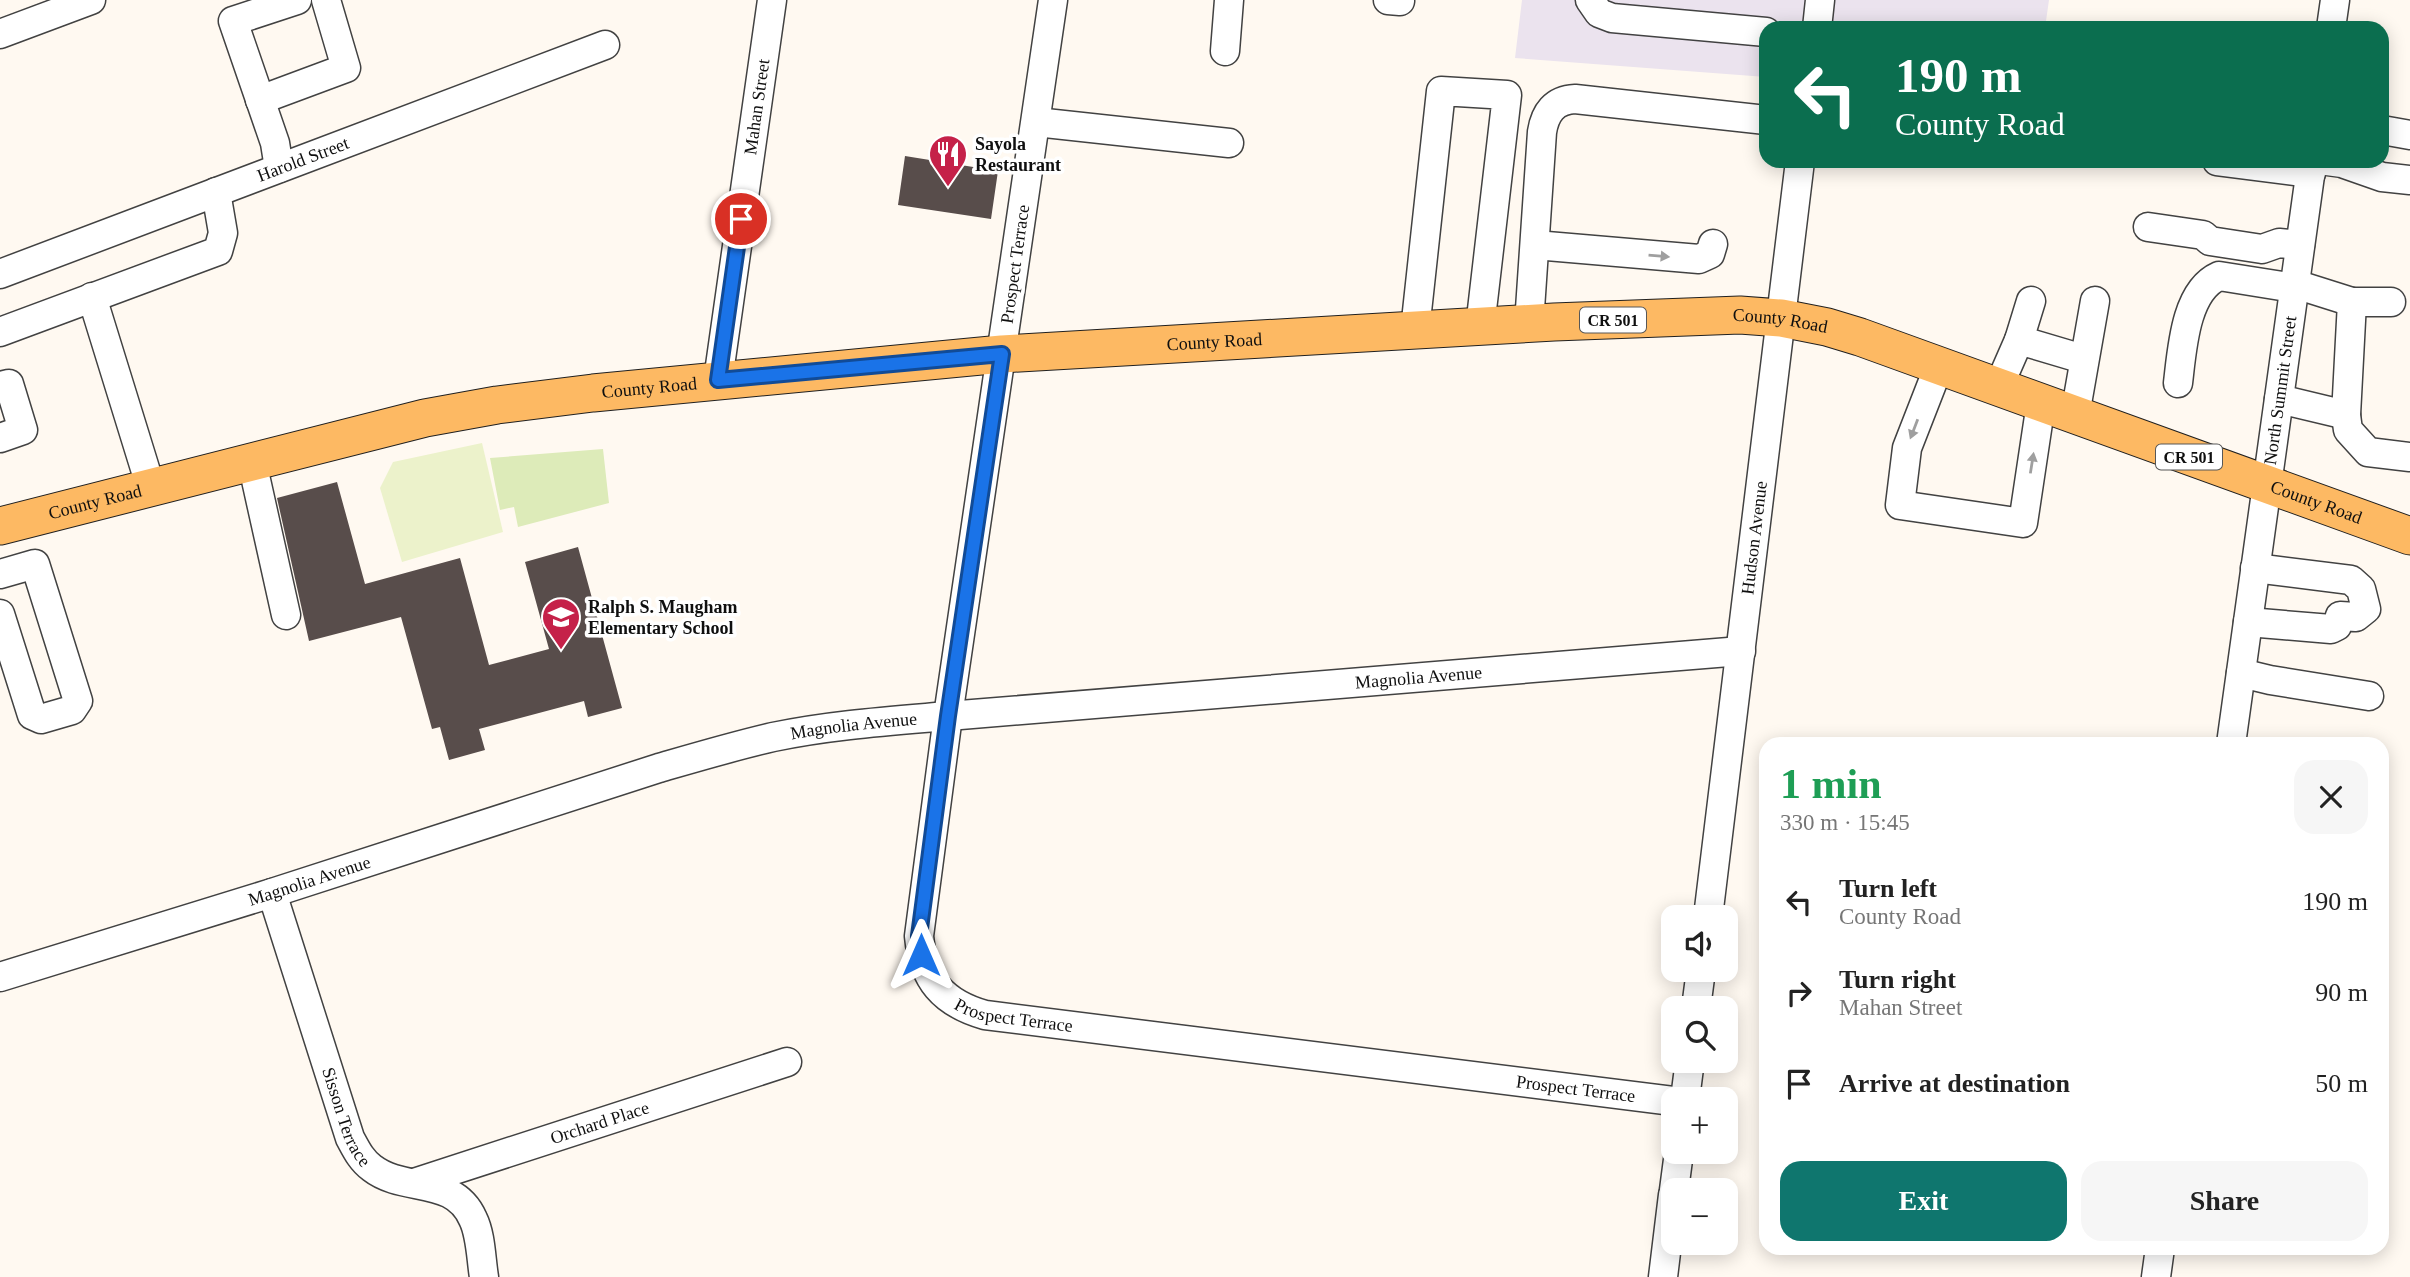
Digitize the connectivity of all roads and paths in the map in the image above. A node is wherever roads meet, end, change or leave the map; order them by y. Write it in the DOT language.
graph roads {
  1 [pos="91,0"];
  2 [pos="297,0"];
  3 [pos="326,0"];
  4 [pos="772,0"];
  5 [pos="1053,0"];
  6 [pos="1229,0"];
  7 [pos="1590,0"];
  8 [pos="1820,0"];
  9 [pos="2335,0"];
  10 [pos="1818,21"];
  11 [pos="2332,21"];
  12 [pos="1759,31"];
  13 [pos="0,34"];
  14 [pos="606,44"];
  15 [pos="1225,51"];
  16 [pos="260,100"];
  17 [pos="1759,119"];
  18 [pos="1036,122"];
  19 [pos="2389,131"];
  20 [pos="2410,135"];
  21 [pos="1229,143"];
  22 [pos="279,168"];
  23 [pos="1799,168"];
  24 [pos="2316,168"];
  25 [pos="2356,168"];
  26 [pos="2410,180"];
  27 [pos="216,192"];
  28 [pos="2148,227"];
  29 [pos="1713,244"];
  30 [pos="2290,244"];
  31 [pos="1535,245"];
  32 [pos="0,274"];
  33 [pos="2295,286"];
  34 [pos="92,297"];
  35 [pos="2032,301"];
  36 [pos="2095,301"];
  37 [pos="2352,302"];
  38 [pos="2391,302"];
  39 [pos="1781,318"];
  40 [pos="1529,324"];
  41 [pos="1480,327"];
  42 [pos="1415,330"];
  43 [pos="0,332"];
  44 [pos="2019,340"];
  45 [pos="1002,354"];
  46 [pos="2083,359"];
  47 [pos="1939,366"];
  48 [pos="718,380"];
  49 [pos="2178,383"];
  50 [pos="0,386"];
  51 [pos="1998,388"];
  52 [pos="2279,398"];
  53 [pos="2058,409"];
  54 [pos="2346,415"];
  55 [pos="0,438"];
  56 [pos="2410,457"];
  57 [pos="252,462"];
  58 [pos="2267,485"];
  59 [pos="151,488"];
  60 [pos="2,519"];
  61 [pos="2410,536"];
  62 [pos="2255,568"];
  63 [pos="7,572"];
  64 [pos="0,614"];
  65 [pos="286,615"];
  66 [pos="2248,622"];
  67 [pos="1741,651"];
  68 [pos="2241,673"];
  69 [pos="2369,696"];
  70 [pos="948,716"];
  71 [pos="2232,737"];
  72 [pos="272,893"];
  73 [pos="1709,905"];
  74 [pos="0,977"];
  75 [pos="787,1062"];
  76 [pos="1661,1100"];
  77 [pos="414,1183"];
  78 [pos="1665,1255"];
  79 [pos="2159,1255"];
  80 [pos="484,1277"];
  81 [pos="1662,1277"];
  82 [pos="2156,1277"];
  1 -- 13 [label="street"];
  2 -- 16 [label="street"];
  3 -- 16 [label="street"];
  4 -- 48 [label="street, Mahan Street"];
  5 -- 18 [label="street, Prospect Terrace"];
  6 -- 15 [label="street"];
  7 -- 12 [label="street"];
  8 -- 10 [label="street"];
  9 -- 11 [label="street"];
  14 -- 22 [label="street, Harold Street"];
  16 -- 22 [label="street"];
  17 -- 31 [label="street"];
  18 -- 21 [label="street"];
  18 -- 45 [label="street, Prospect Terrace"];
  19 -- 20 [label="street"];
  22 -- 27 [label="street, Harold Street"];
  23 -- 39 [label="street, Hudson Avenue"];
  24 -- 30 [label="street, North Summit Street"];
  25 -- 26 [label="street"];
  27 -- 32 [label="street, Harold Street"];
  27 -- 34 [label="street"];
  28 -- 30 [label="street"];
  31 -- 29 [label="street, one-way"];
  30 -- 33 [label="street, North Summit Street"];
  31 -- 40 [label="street"];
  33 -- 37 [label="street"];
  33 -- 49 [label="street"];
  33 -- 52 [label="street, North Summit Street"];
  34 -- 43 [label="street"];
  34 -- 59 [label="street"];
  35 -- 44 [label="street"];
  36 -- 46 [label="street"];
  37 -- 38 [label="street"];
  37 -- 54 [label="street"];
  39 -- 40 [label="main road, County Road / CR 501"];
  39 -- 47 [label="main road, County Road / CR 501"];
  39 -- 67 [label="street, Hudson Avenue"];
  40 -- 41 [label="main road, County Road / CR 501"];
  41 -- 42 [label="main road, County Road / CR 501"];
  41 -- 42 [label="street"];
  42 -- 45 [label="main road, County Road / CR 501"];
  44 -- 46 [label="street"];
  44 -- 51 [label="street"];
  45 -- 48 [label="main road, County Road / CR 501"];
  45 -- 70 [label="street, Prospect Terrace"];
  46 -- 53 [label="street"];
  47 -- 51 [label="main road, County Road / CR 501"];
  47 -- 53 [label="street, one-way"];
  48 -- 57 [label="main road, County Road / CR 501"];
  50 -- 55 [label="street"];
  51 -- 53 [label="main road, County Road / CR 501"];
  52 -- 54 [label="street"];
  52 -- 58 [label="street, North Summit Street"];
  53 -- 58 [label="main road, County Road / CR 501"];
  54 -- 56 [label="street"];
  57 -- 59 [label="main road, County Road / CR 501"];
  57 -- 65 [label="street"];
  58 -- 61 [label="main road, County Road / CR 501"];
  58 -- 62 [label="street, North Summit Street"];
  59 -- 60 [label="main road, County Road / CR 501"];
  60 -- 63 [label="street"];
  62 -- 66 [label="street, North Summit Street"];
  62 -- 66 [label="street"];
  63 -- 64 [label="street"];
  66 -- 68 [label="street, North Summit Street"];
  67 -- 70 [label="street, Magnolia Avenue"];
  67 -- 73 [label="street, Hudson Avenue"];
  68 -- 69 [label="street"];
  68 -- 71 [label="street, North Summit Street"];
  70 -- 72 [label="street, Magnolia Avenue"];
  70 -- 76 [label="street, Prospect Terrace"];
  72 -- 74 [label="street, Magnolia Avenue"];
  72 -- 77 [label="street, Sisson Terrace"];
  75 -- 77 [label="street, Orchard Place"];
  77 -- 80 [label="street, Sisson Terrace"];
  78 -- 81 [label="street"];
  79 -- 82 [label="street"];
}
